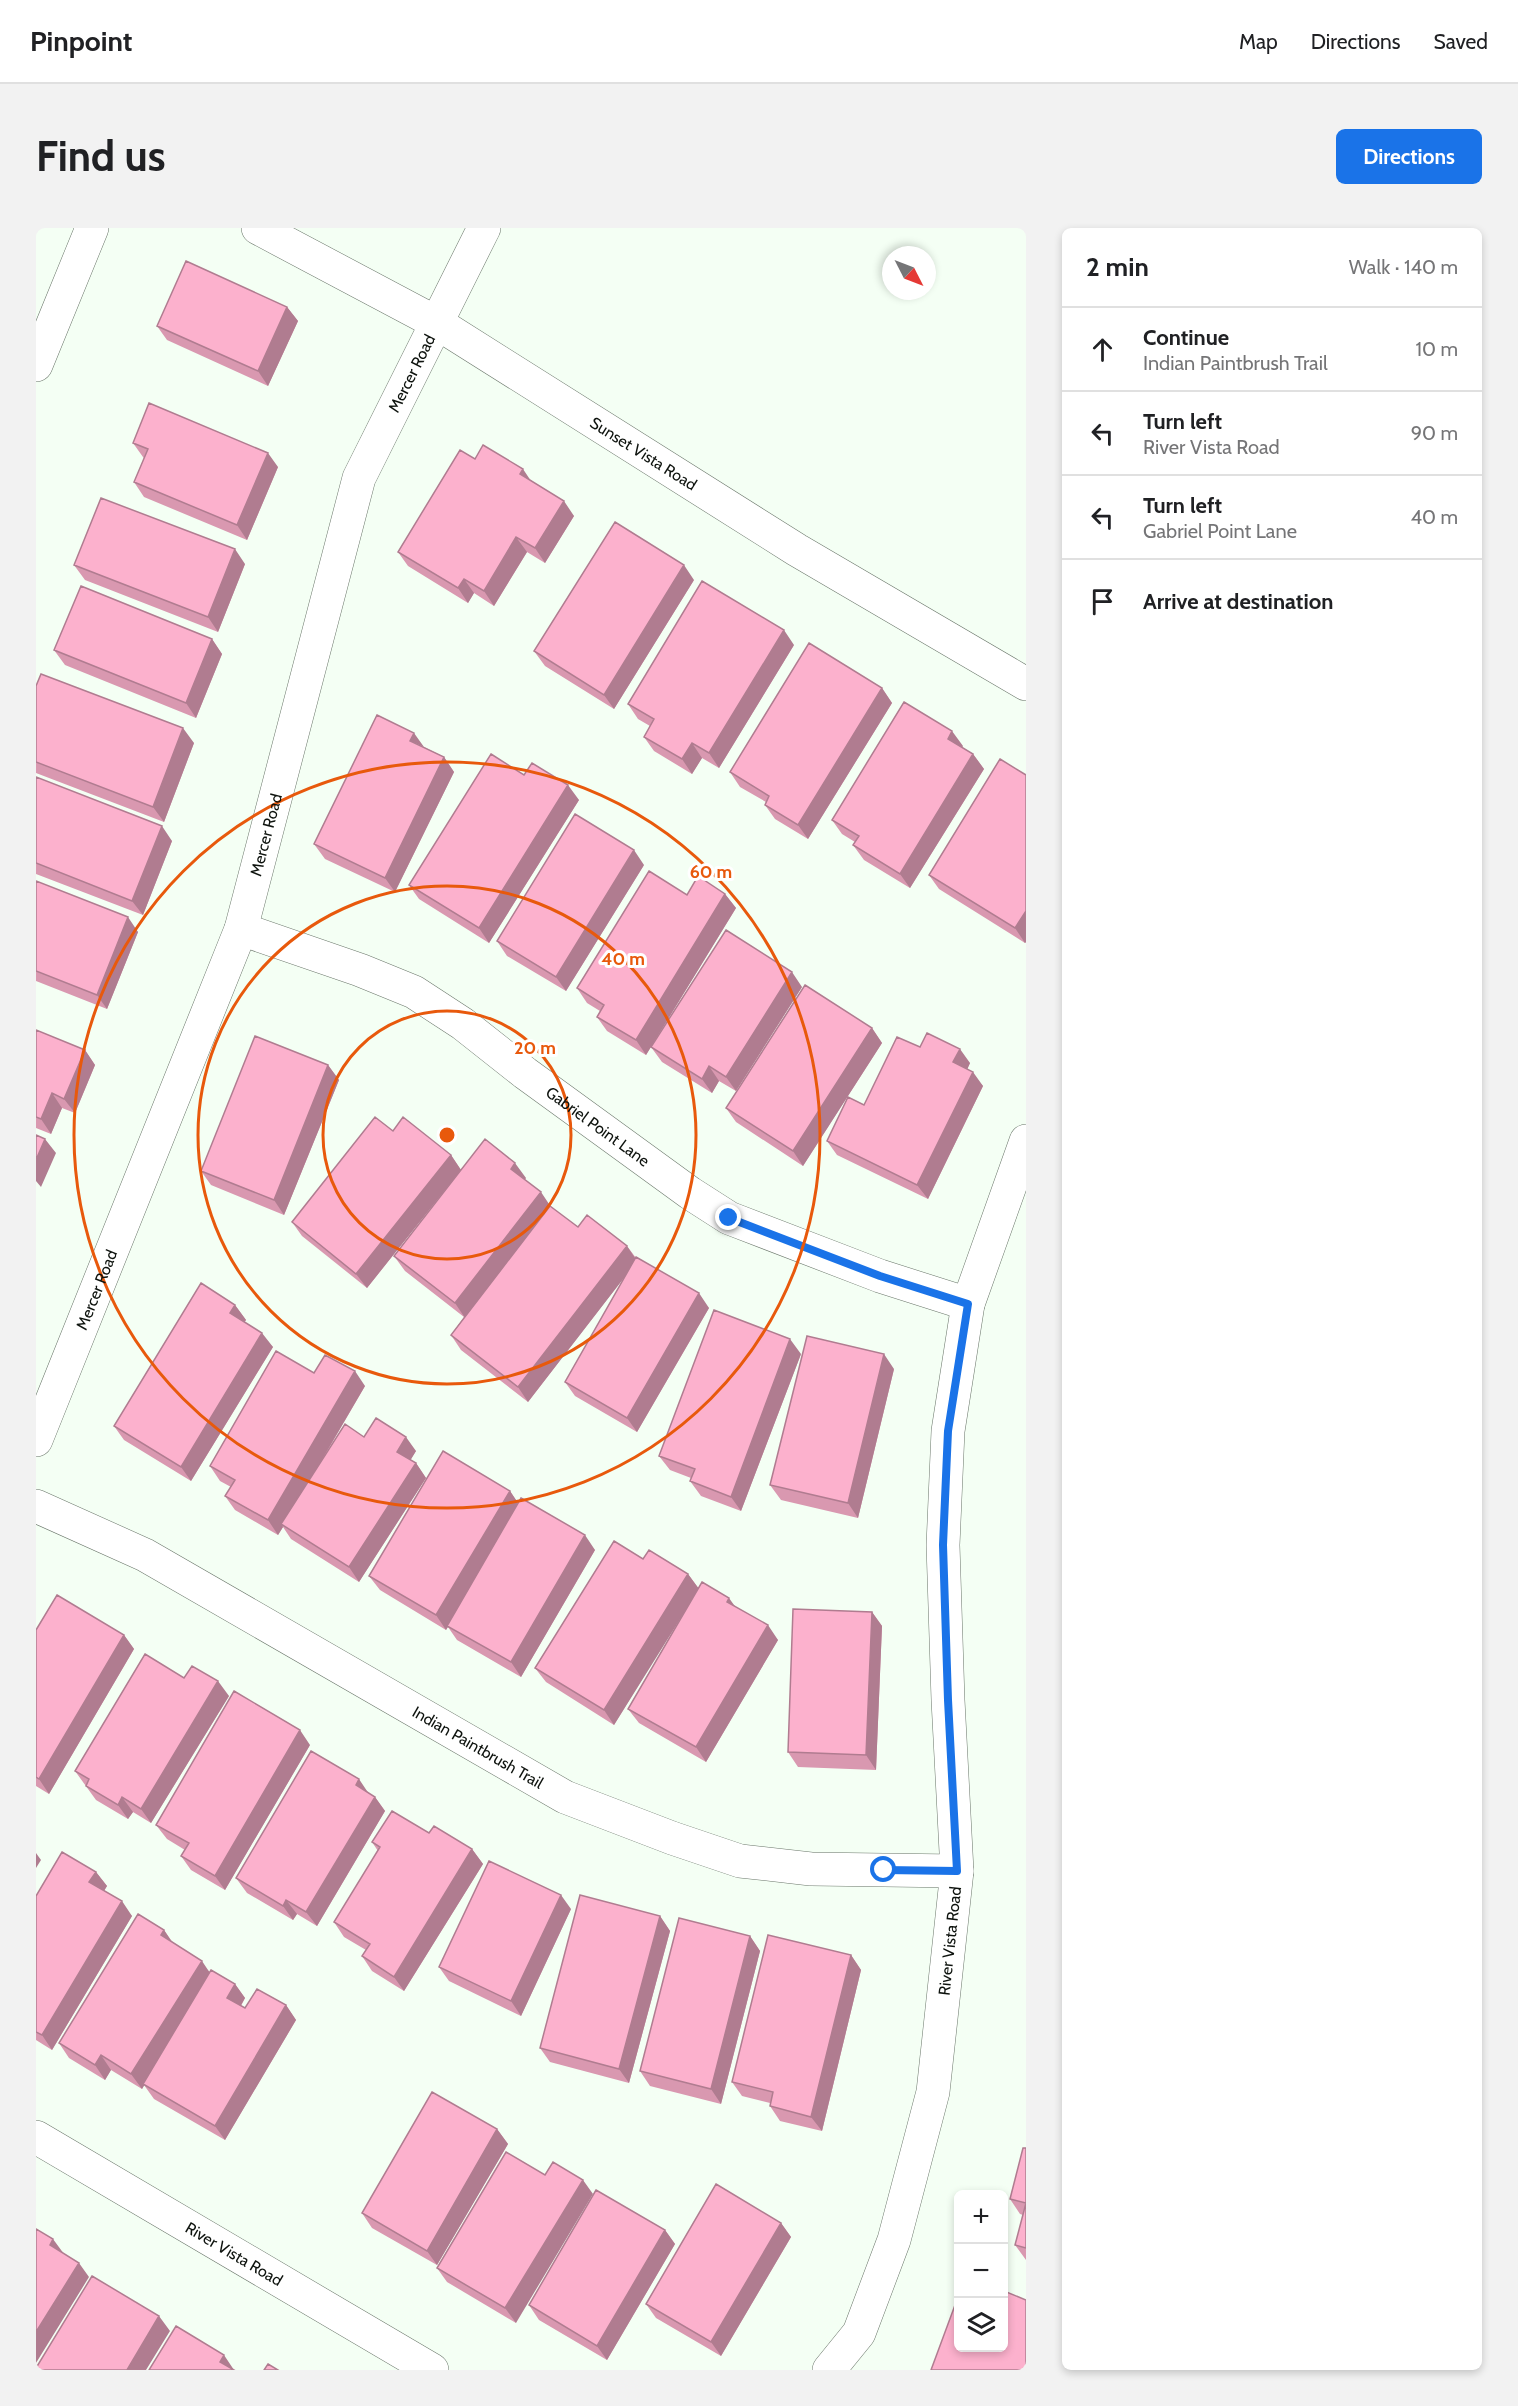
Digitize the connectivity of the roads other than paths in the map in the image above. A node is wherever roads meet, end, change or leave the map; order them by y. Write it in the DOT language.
graph roads {
  1 [pos="92,228"];
  2 [pos="258,228"];
  3 [pos="484,228"];
  4 [pos="436,323"];
  5 [pos="36,365"];
  6 [pos="1026,684"];
  7 [pos="241,929"];
  8 [pos="1026,1141"];
  9 [pos="968,1304"];
  10 [pos="36,1440"];
  11 [pos="36,1506"];
  12 [pos="957,1871"];
  13 [pos="36,2137"];
  14 [pos="432,2370"];
  15 [pos="829,2370"];
  1 -- 5 [label="street"];
  2 -- 4 [label="street, Sunset Vista Road"];
  3 -- 4 [label="street, Mercer Road"];
  4 -- 6 [label="street, Sunset Vista Road"];
  4 -- 7 [label="street, Mercer Road"];
  7 -- 9 [label="street, Gabriel Point Lane"];
  7 -- 10 [label="street, Mercer Road"];
  8 -- 9 [label="street, River Vista Road"];
  9 -- 12 [label="street, River Vista Road"];
  11 -- 12 [label="street, Indian Paintbrush Trail"];
  12 -- 15 [label="street, River Vista Road"];
  13 -- 14 [label="street, River Vista Road"];
}
